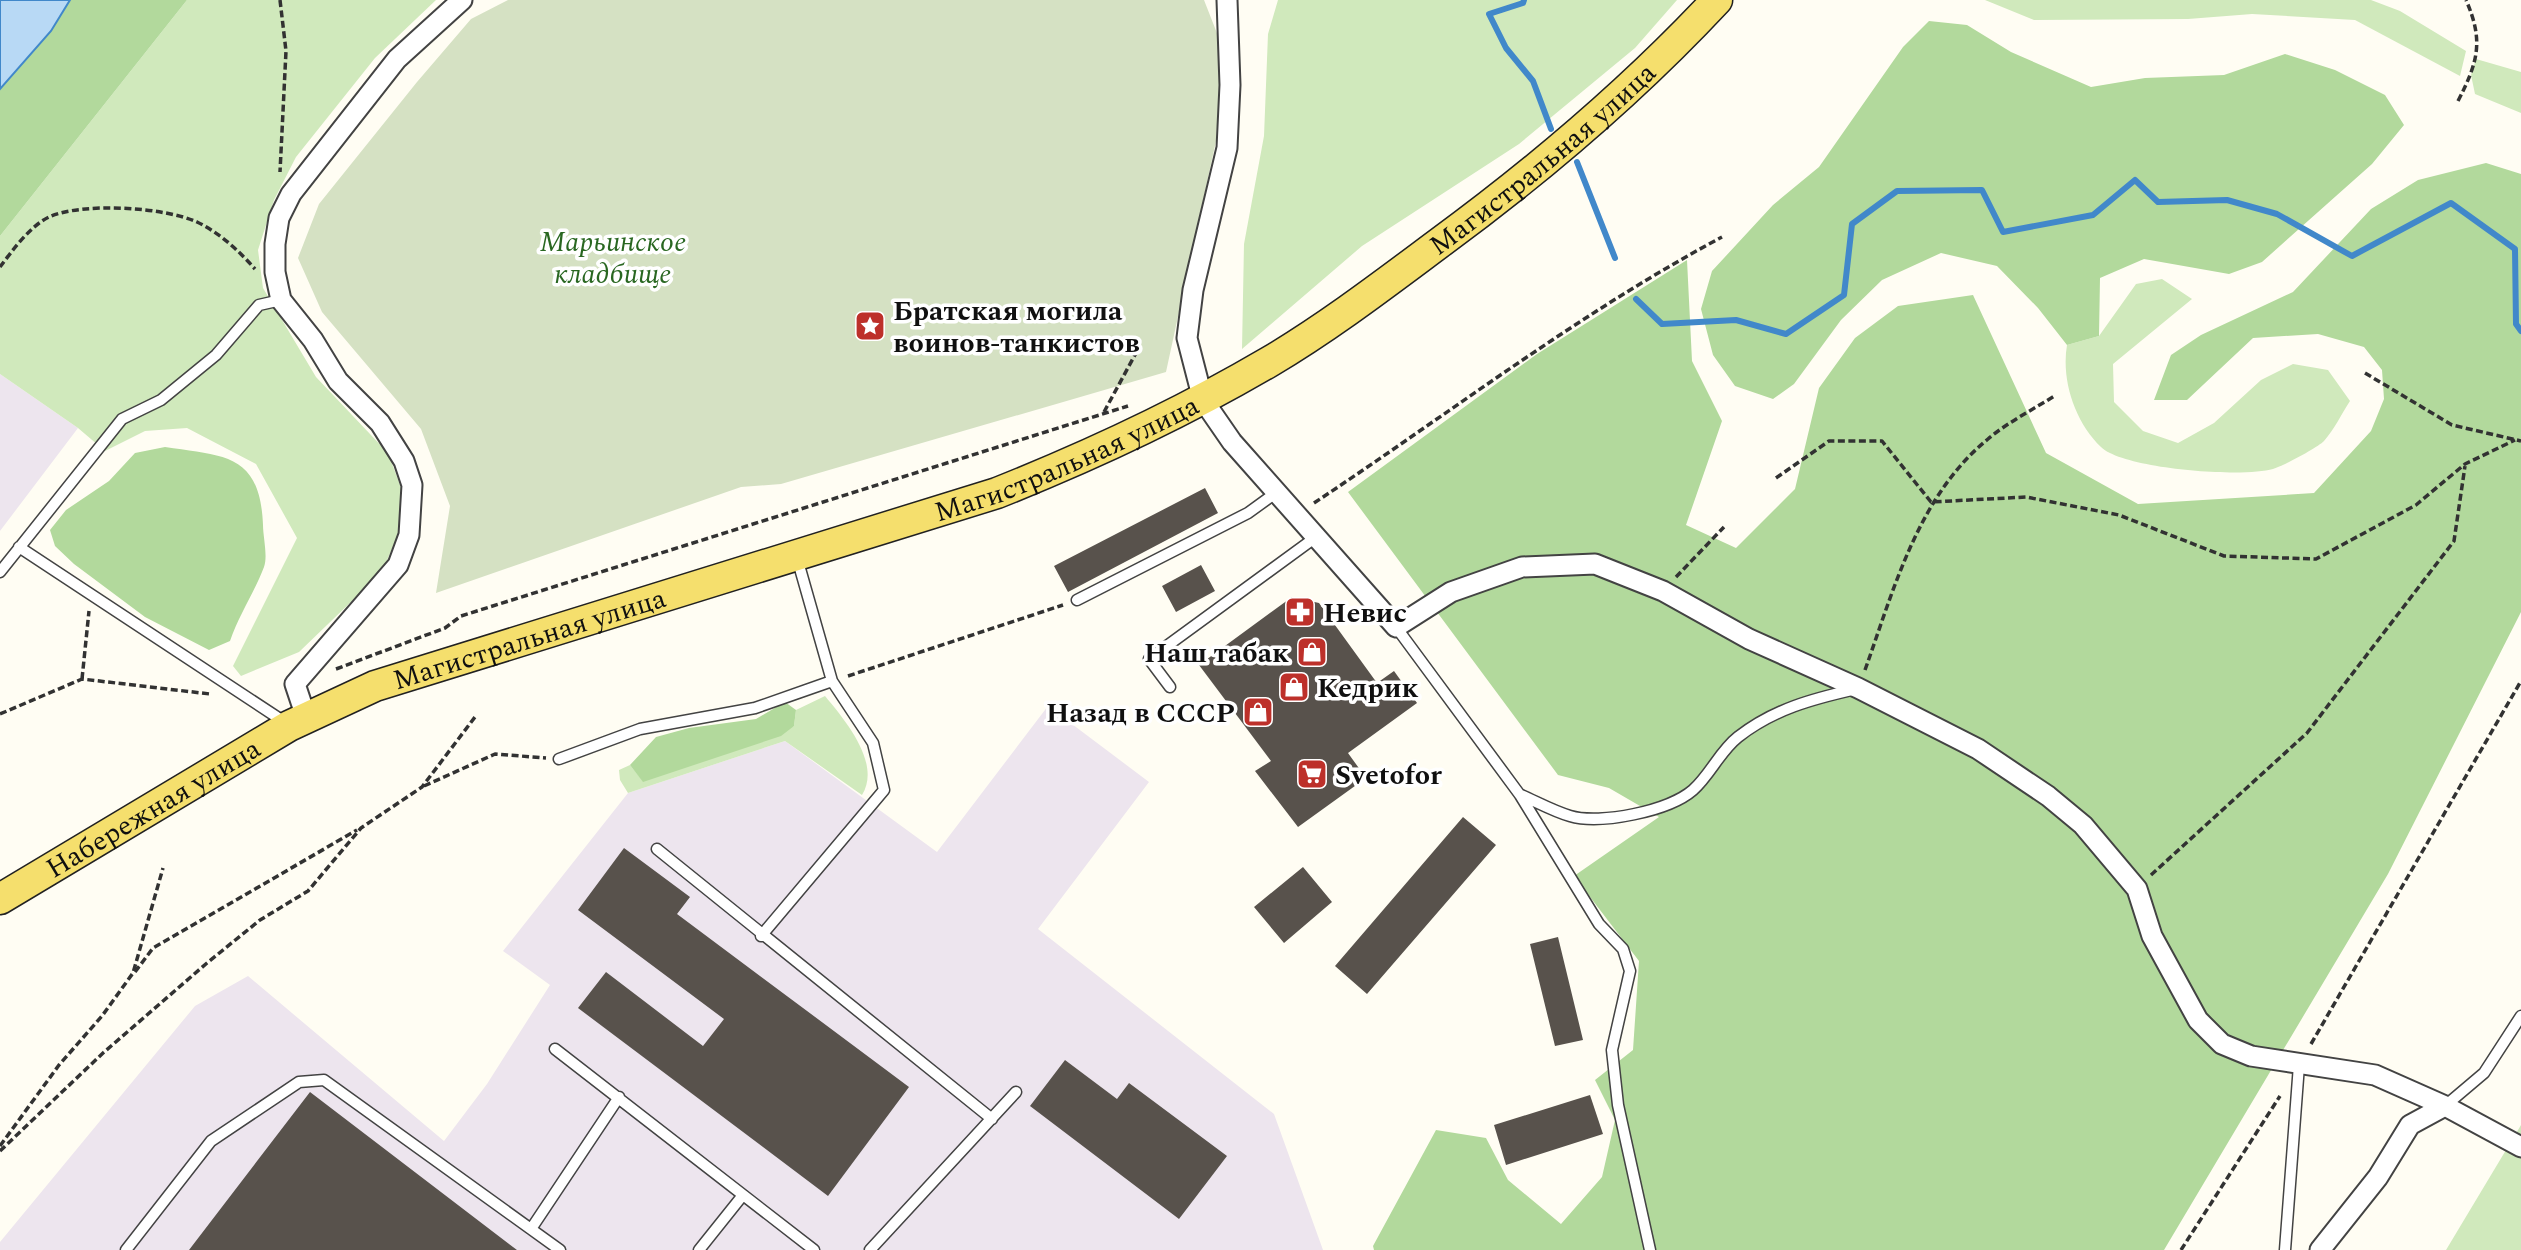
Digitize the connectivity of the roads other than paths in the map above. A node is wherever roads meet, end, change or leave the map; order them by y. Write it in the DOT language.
graph roads {
  1 [pos="462,0"];
  2 [pos="1225,0"];
  3 [pos="1717,0"];
  4 [pos="281,300"];
  5 [pos="1203,400"];
  6 [pos="1277,492"];
  7 [pos="1316,537"];
  8 [pos="19,547"];
  9 [pos="797,557"];
  10 [pos="0,572"];
  11 [pos="1077,600"];
  12 [pos="1396,627"];
  13 [pos="832,681"];
  14 [pos="1170,687"];
  15 [pos="1858,688"];
  16 [pos="297,721"];
  17 [pos="559,759"];
  18 [pos="1520,795"];
  19 [pos="657,849"];
  20 [pos="0,899"];
  21 [pos="761,936"];
  22 [pos="2521,1016"];
  23 [pos="555,1049"];
  24 [pos="2299,1065"];
  25 [pos="1016,1092"];
  26 [pos="619,1097"];
  27 [pos="2445,1106"];
  28 [pos="992,1119"];
  29 [pos="2521,1147"];
  30 [pos="743,1195"];
  31 [pos="531,1229"];
  32 [pos="126,1250"];
  33 [pos="560,1250"];
  34 [pos="699,1250"];
  35 [pos="814,1250"];
  36 [pos="870,1250"];
  37 [pos="1650,1250"];
  38 [pos="2285,1250"];
  39 [pos="2320,1250"];
  1 -- 4 [label="street"];
  2 -- 5 [label="street"];
  3 -- 5 [label="main road, Магистральная улица"];
  4 -- 8 [label="lane"];
  4 -- 16 [label="street"];
  5 -- 6 [label="street"];
  5 -- 9 [label="main road, Магистральная улица"];
  6 -- 7 [label="street"];
  6 -- 11 [label="lane"];
  7 -- 12 [label="street"];
  7 -- 14 [label="lane"];
  8 -- 10 [label="lane"];
  8 -- 16 [label="lane"];
  9 -- 13 [label="lane"];
  9 -- 16 [label="main road, Магистральная улица"];
  12 -- 15 [label="street"];
  12 -- 18 [label="lane"];
  13 -- 17 [label="lane"];
  13 -- 21 [label="lane"];
  15 -- 18 [label="lane"];
  15 -- 24 [label="street"];
  16 -- 20 [label="main road, Набережная улица"];
  18 -- 37 [label="lane"];
  19 -- 21 [label="lane"];
  21 -- 28 [label="lane"];
  22 -- 27 [label="lane"];
  23 -- 26 [label="lane"];
  24 -- 27 [label="street"];
  24 -- 38 [label="lane"];
  25 -- 28 [label="lane"];
  26 -- 30 [label="lane"];
  26 -- 31 [label="lane"];
  27 -- 29 [label="street"];
  27 -- 39 [label="street"];
  28 -- 36 [label="lane"];
  30 -- 34 [label="lane"];
  30 -- 35 [label="lane"];
  31 -- 32 [label="lane"];
  31 -- 33 [label="lane"];
}
